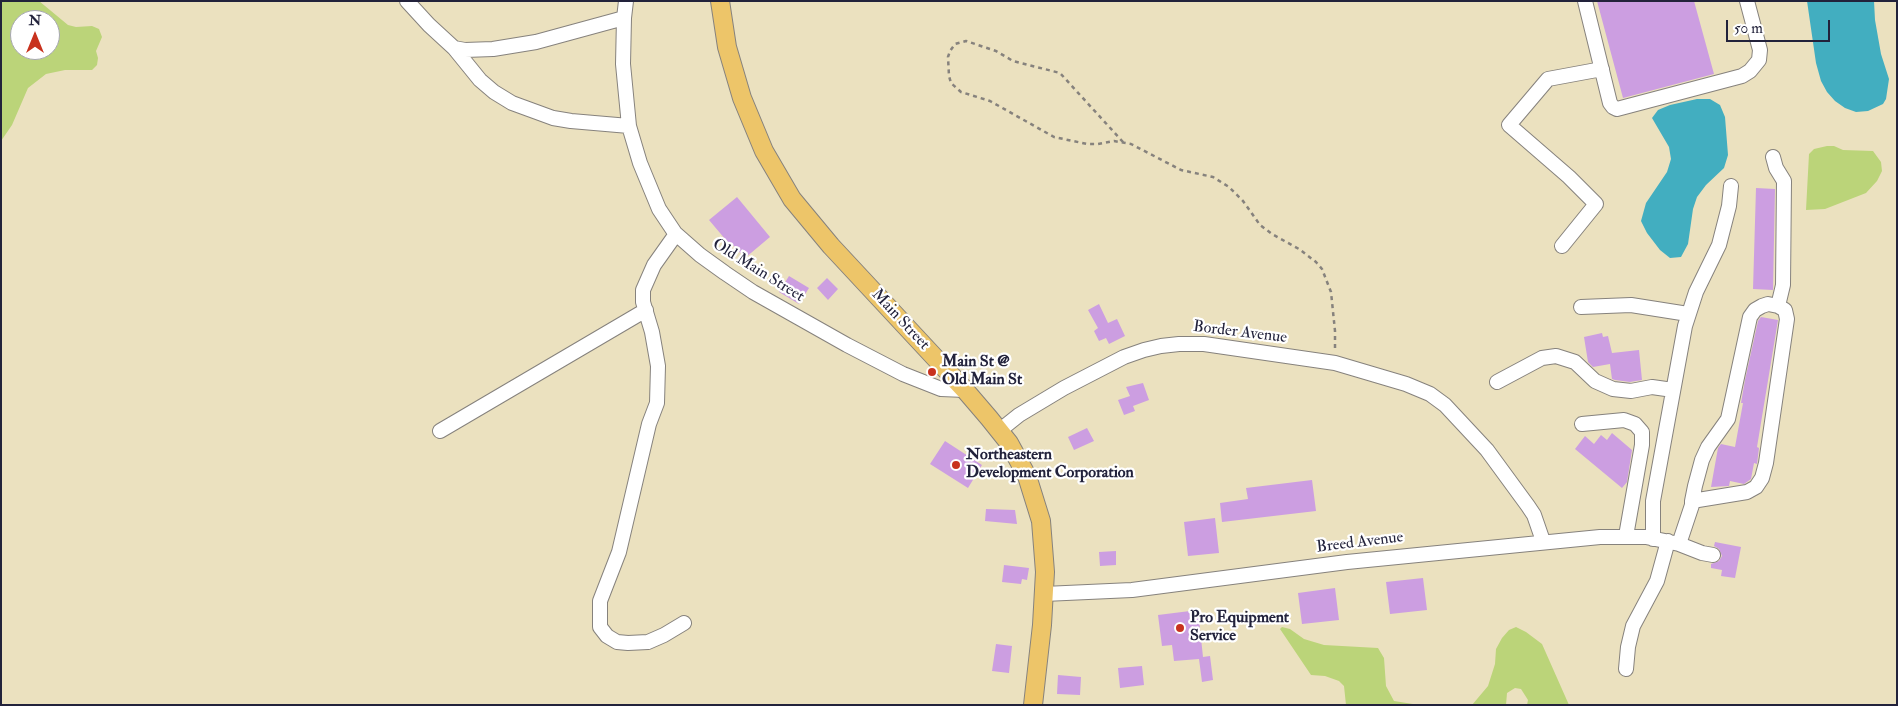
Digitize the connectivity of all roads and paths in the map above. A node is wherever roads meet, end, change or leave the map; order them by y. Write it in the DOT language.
graph roads {
  1 [pos="407,1"];
  2 [pos="626,1"];
  3 [pos="720,1"];
  4 [pos="1585,1"];
  5 [pos="1747,1"];
  6 [pos="624,18"];
  7 [pos="454,48"];
  8 [pos="1602,69"];
  9 [pos="629,126"];
  10 [pos="1122,142"];
  11 [pos="1773,157"];
  12 [pos="1731,186"];
  13 [pos="676,234"];
  14 [pos="1562,246"];
  15 [pos="1581,306"];
  16 [pos="1778,306"];
  17 [pos="646,310"];
  18 [pos="1688,314"];
  19 [pos="1335,363"];
  20 [pos="1497,382"];
  21 [pos="965,390"];
  22 [pos="1672,390"];
  23 [pos="1582,424"];
  24 [pos="440,431"];
  25 [pos="999,431"];
  26 [pos="1692,501"];
  27 [pos="1626,536"];
  28 [pos="1653,539"];
  29 [pos="1543,541"];
  30 [pos="1674,542"];
  31 [pos="1713,555"];
  32 [pos="1044,594"];
  33 [pos="684,623"];
  34 [pos="1626,669"];
  35 [pos="1033,705"];
  1 -- 7 [label="street"];
  2 -- 6 [label="street, Old Main Street"];
  3 -- 21 [label="main road, Main Street"];
  4 -- 8 [label="street"];
  5 -- 8 [label="street"];
  6 -- 7 [label="street"];
  6 -- 9 [label="street, Old Main Street"];
  7 -- 9 [label="street"];
  8 -- 14 [label="street"];
  9 -- 13 [label="street, Old Main Street"];
  10 -- 10 [label="path"];
  10 -- 19 [label="path"];
  11 -- 16 [label="street"];
  12 -- 18 [label="street"];
  13 -- 17 [label="street"];
  13 -- 21 [label="street, Old Main Street"];
  15 -- 18 [label="street"];
  16 -- 26 [label="street"];
  16 -- 26 [label="street"];
  17 -- 24 [label="street"];
  17 -- 33 [label="street"];
  18 -- 22 [label="street"];
  19 -- 25 [label="street, Border Avenue"];
  19 -- 29 [label="street, Border Avenue"];
  20 -- 22 [label="street"];
  21 -- 25 [label="main road, Main Street"];
  22 -- 28 [label="street"];
  23 -- 27 [label="street"];
  25 -- 32 [label="main road, Main Street"];
  26 -- 30 [label="street"];
  27 -- 28 [label="street, Breed Avenue"];
  27 -- 29 [label="street, Breed Avenue"];
  28 -- 30 [label="street, Breed Avenue"];
  29 -- 32 [label="street, Breed Avenue"];
  30 -- 31 [label="street, Breed Avenue"];
  30 -- 34 [label="street"];
  32 -- 35 [label="main road, Main Street"];
}
